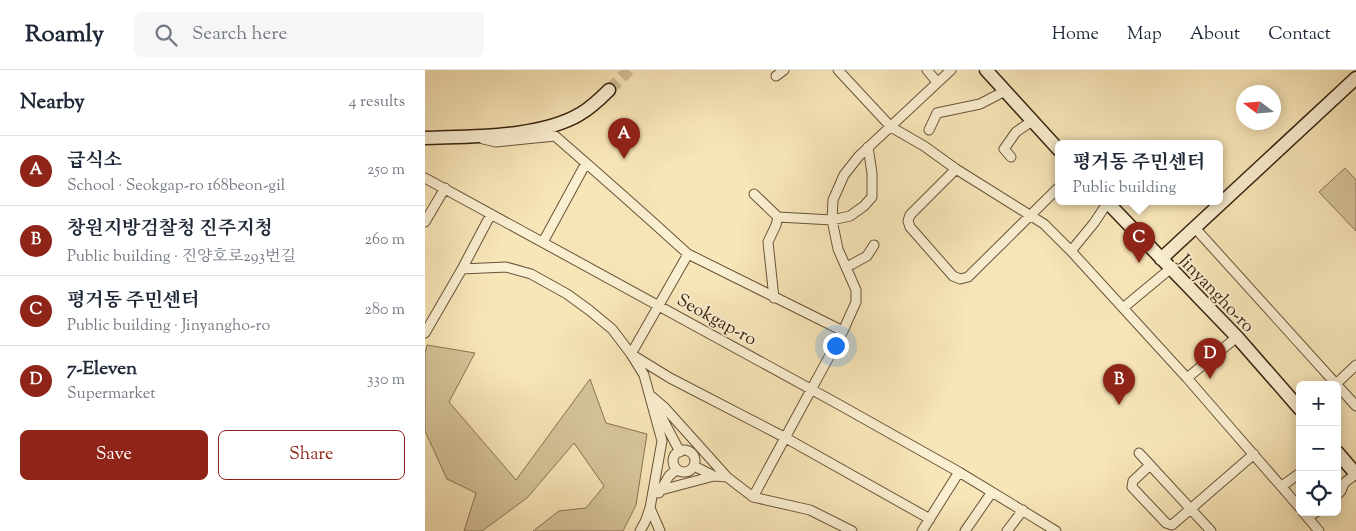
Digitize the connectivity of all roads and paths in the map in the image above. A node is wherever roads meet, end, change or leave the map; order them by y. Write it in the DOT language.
graph roads {
  1 [pos="838,70"];
  2 [pos="927,70"];
  3 [pos="951,70"];
  4 [pos="986,70"];
  5 [pos="1356,78"];
  6 [pos="937,82"];
  7 [pos="609,90"];
  8 [pos="1005,91"];
  9 [pos="1032,121"];
  10 [pos="891,127"];
  11 [pos="929,130"];
  12 [pos="466,136"];
  13 [pos="425,138"];
  14 [pos="1055,146"];
  15 [pos="868,147"];
  16 [pos="1011,157"];
  17 [pos="586,163"];
  18 [pos="956,169"];
  19 [pos="425,178"];
  20 [pos="445,188"];
  21 [pos="1055,191"];
  22 [pos="754,194"];
  23 [pos="1223,202"];
  24 [pos="1105,205"];
  25 [pos="1110,205"];
  26 [pos="1220,205"];
  27 [pos="491,214"];
  28 [pos="1030,215"];
  29 [pos="778,217"];
  30 [pos="832,220"];
  31 [pos="425,222"];
  32 [pos="1195,228"];
  33 [pos="543,242"];
  34 [pos="874,245"];
  35 [pos="1071,251"];
  36 [pos="688,254"];
  37 [pos="1161,259"];
  38 [pos="847,267"];
  39 [pos="462,269"];
  40 [pos="1170,269"];
  41 [pos="774,298"];
  42 [pos="660,306"];
  43 [pos="1123,308"];
  44 [pos="843,331"];
  45 [pos="425,333"];
  46 [pos="1237,337"];
  47 [pos="631,354"];
  48 [pos="1356,365"];
  49 [pos="1187,378"];
  50 [pos="1332,381"];
  51 [pos="1340,381"];
  52 [pos="811,390"];
  53 [pos="1341,390"];
  54 [pos="650,396"];
  55 [pos="1296,404"];
  56 [pos="1356,406"];
  57 [pos="784,437"];
  58 [pos="680,452"];
  59 [pos="1139,453"];
  60 [pos="1253,454"];
  61 [pos="1341,457"];
  62 [pos="1150,465"];
  63 [pos="693,466"];
  64 [pos="677,469"];
  65 [pos="959,472"];
  66 [pos="1356,474"];
  67 [pos="714,476"];
  68 [pos="1296,476"];
  69 [pos="727,478"];
  70 [pos="1282,486"];
  71 [pos="661,490"];
  72 [pos="1341,491"];
  73 [pos="991,492"];
  74 [pos="753,497"];
  75 [pos="1296,503"];
  76 [pos="650,508"];
  77 [pos="1190,508"];
  78 [pos="1023,510"];
  79 [pos="1307,516"];
  80 [pos="930,519"];
  81 [pos="640,531"];
  82 [pos="660,531"];
  83 [pos="852,531"];
  84 [pos="922,531"];
  85 [pos="965,531"];
  86 [pos="1007,531"];
  87 [pos="1056,531"];
  88 [pos="1211,531"];
  89 [pos="1319,531"];
  1 -- 10 [label="street"];
  2 -- 6 [label="street"];
  3 -- 6 [label="street"];
  4 -- 8 [label="street"];
  5 -- 23 [label="street"];
  6 -- 10 [label="street"];
  7 -- 12 [label="street"];
  8 -- 9 [label="street"];
  8 -- 11 [label="street"];
  9 -- 14 [label="street"];
  9 -- 16 [label="street"];
  10 -- 15 [label="street"];
  10 -- 18 [label="street"];
  12 -- 13 [label="street"];
  12 -- 17 [label="street"];
  15 -- 30 [label="street"];
  15 -- 30 [label="street"];
  17 -- 33 [label="street"];
  17 -- 36 [label="street"];
  18 -- 28 [label="street"];
  18 -- 28 [label="street"];
  19 -- 20 [label="street, Seokgap-ro"];
  20 -- 27 [label="street, Seokgap-ro"];
  20 -- 31 [label="street"];
  21 -- 28 [label="street"];
  22 -- 29 [label="street"];
  24 -- 35 [label="street, Jinyangho-ro"];
  25 -- 37 [label="street, Jinyangho-ro"];
  26 -- 32 [label="street"];
  27 -- 33 [label="street, Seokgap-ro"];
  27 -- 39 [label="street"];
  28 -- 35 [label="street"];
  29 -- 30 [label="street"];
  29 -- 41 [label="street"];
  30 -- 38 [label="street"];
  32 -- 37 [label="street"];
  32 -- 50 [label="street"];
  33 -- 42 [label="street, Seokgap-ro"];
  34 -- 38 [label="street"];
  35 -- 43 [label="street"];
  36 -- 41 [label="street"];
  36 -- 42 [label="street"];
  37 -- 40 [label="street, Jinyangho-ro"];
  38 -- 44 [label="street"];
  39 -- 45 [label="street"];
  39 -- 47 [label="street"];
  40 -- 43 [label="street"];
  40 -- 46 [label="street, Jinyangho-ro"];
  41 -- 44 [label="street"];
  42 -- 47 [label="street"];
  42 -- 52 [label="street, Seokgap-ro"];
  43 -- 49 [label="street"];
  44 -- 52 [label="street"];
  46 -- 49 [label="street"];
  46 -- 55 [label="street, Jinyangho-ro"];
  47 -- 54 [label="street"];
  47 -- 57 [label="street"];
  48 -- 51 [label="street"];
  49 -- 60 [label="street"];
  52 -- 57 [label="street"];
  52 -- 65 [label="street, Seokgap-ro"];
  53 -- 56 [label="street"];
  54 -- 58 [label="street"];
  54 -- 69 [label="street"];
  54 -- 76 [label="street"];
  57 -- 74 [label="street"];
  57 -- 80 [label="street"];
  58 -- 63 [label="street"];
  58 -- 64 [label="street"];
  59 -- 62 [label="street"];
  60 -- 70 [label="street"];
  60 -- 77 [label="street"];
  61 -- 66 [label="street"];
  62 -- 77 [label="street"];
  62 -- 77 [label="street"];
  63 -- 64 [label="street"];
  63 -- 67 [label="street"];
  64 -- 71 [label="street"];
  65 -- 73 [label="street, Seokgap-ro"];
  65 -- 80 [label="street"];
  66 -- 72 [label="street"];
  67 -- 69 [label="street"];
  67 -- 71 [label="street"];
  68 -- 70 [label="street"];
  69 -- 74 [label="street"];
  70 -- 75 [label="street"];
  71 -- 76 [label="street"];
  73 -- 78 [label="street, Seokgap-ro"];
  73 -- 85 [label="street"];
  74 -- 83 [label="street"];
  76 -- 81 [label="street"];
  76 -- 82 [label="street"];
  77 -- 88 [label="street"];
  78 -- 86 [label="street"];
  78 -- 87 [label="street, Seokgap-ro"];
  79 -- 89 [label="street"];
  80 -- 84 [label="street"];
}
